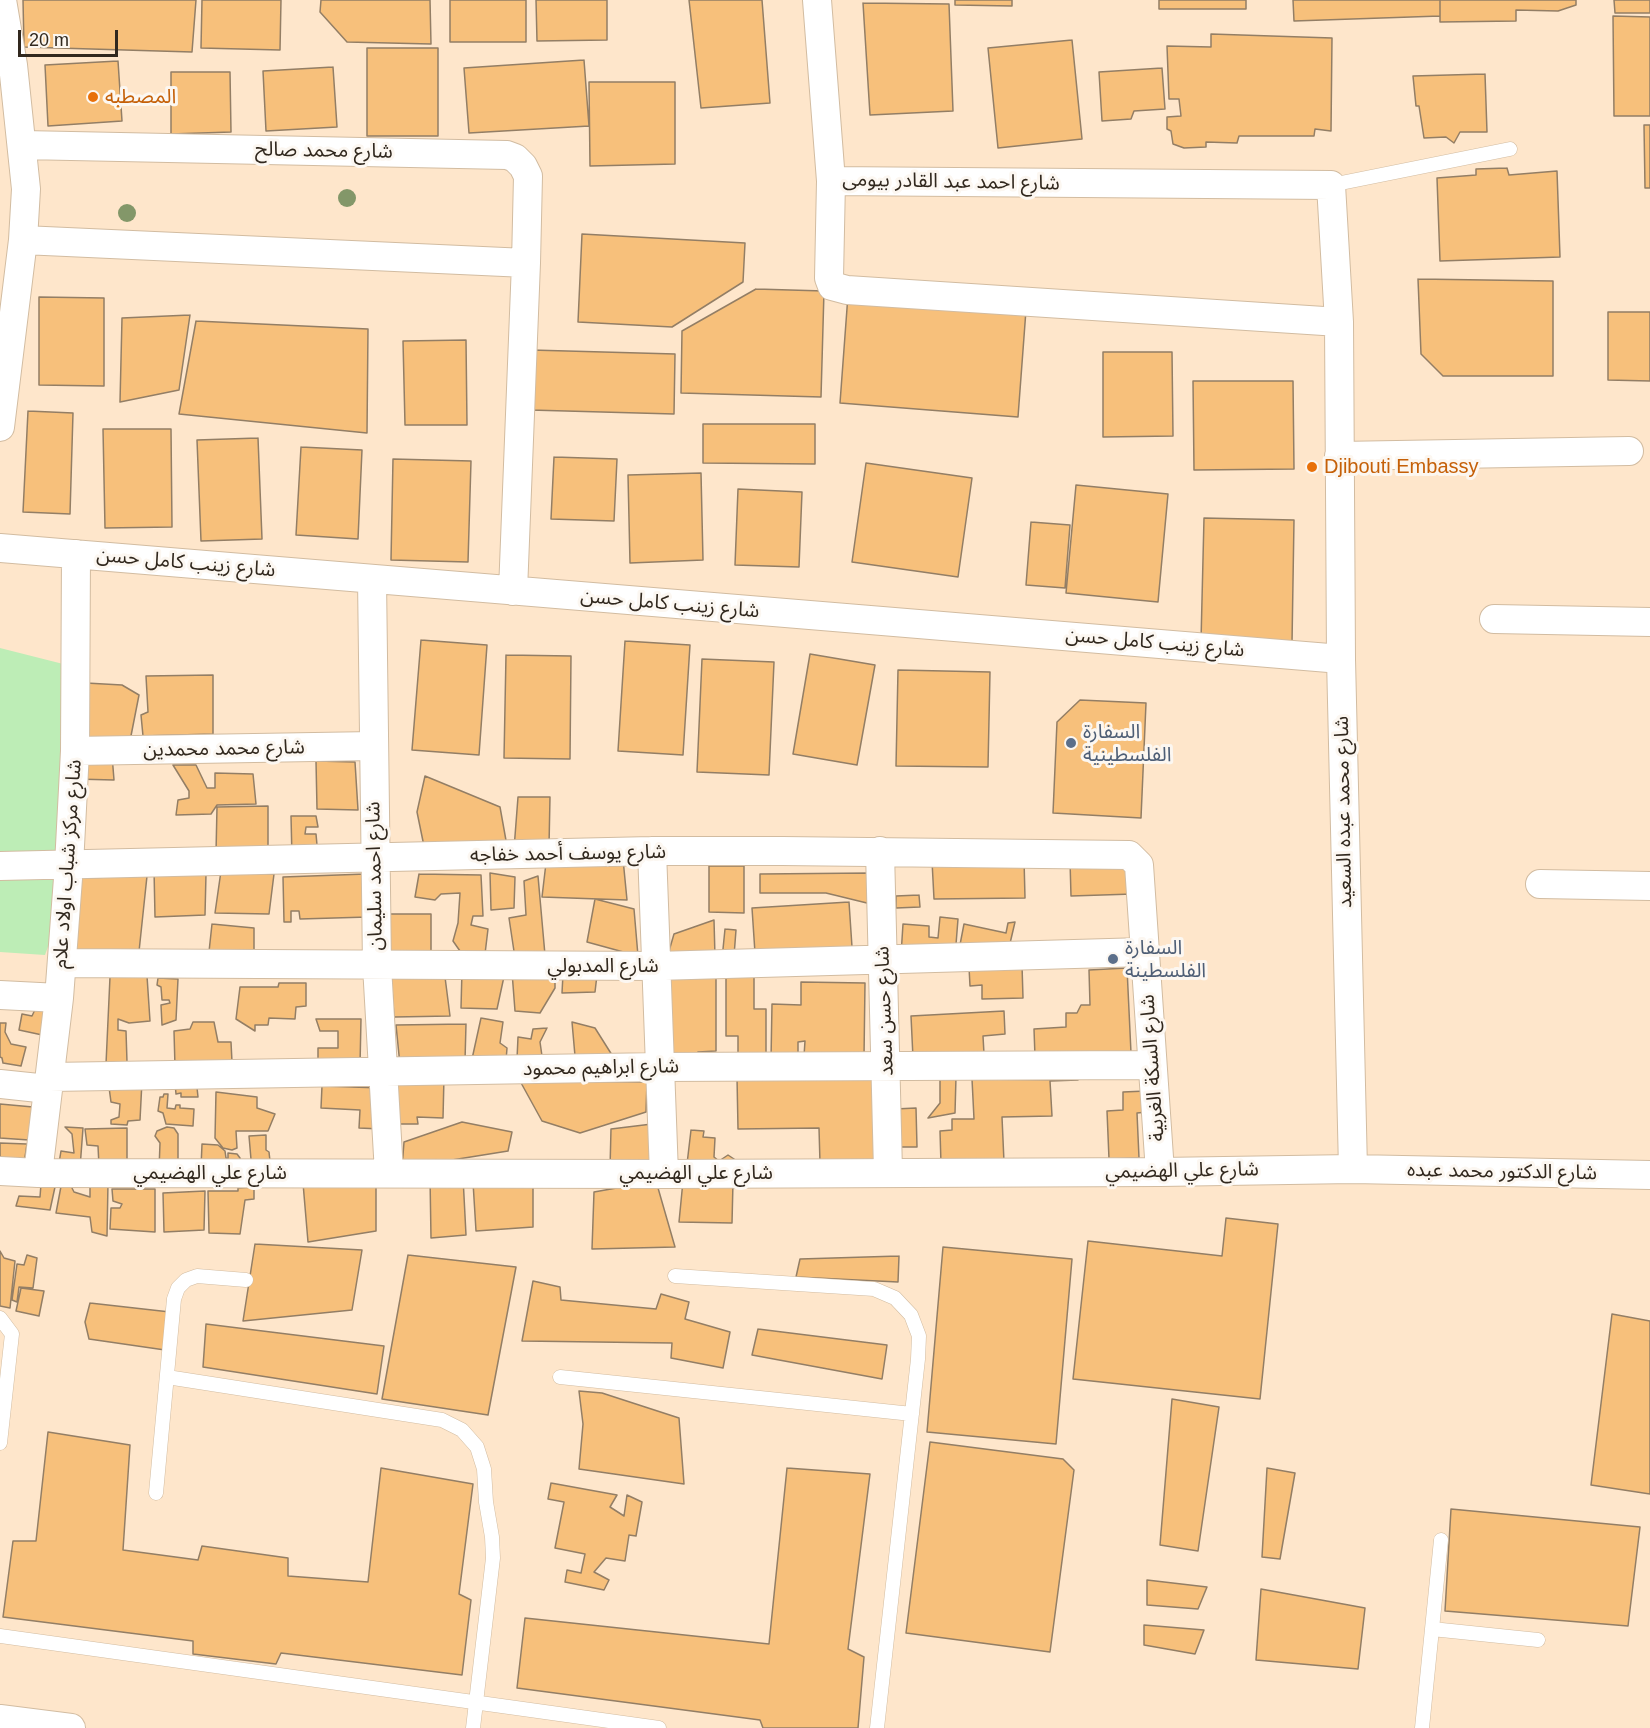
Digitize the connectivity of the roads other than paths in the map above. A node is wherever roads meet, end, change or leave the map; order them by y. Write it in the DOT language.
graph roads {
  1 [pos="2,0"];
  2 [pos="817,0"];
  3 [pos="23,145"];
  4 [pos="1510,149"];
  5 [pos="831,181"];
  6 [pos="1331,185"];
  7 [pos="23,240"];
  8 [pos="526,263"];
  9 [pos="1339,322"];
  10 [pos="0,427"];
  11 [pos="1629,451"];
  12 [pos="1339,456"];
  13 [pos="0,548"];
  14 [pos="76,554"];
  15 [pos="372,579"];
  16 [pos="513,591"];
  17 [pos="1494,619"];
  18 [pos="1650,622"];
  19 [pos="1341,659"];
  20 [pos="374,746"];
  21 [pos="75,751"];
  22 [pos="652,851"];
  23 [pos="880,852"];
  24 [pos="375,858"];
  25 [pos="1134,858"];
  26 [pos="69,865"];
  27 [pos="0,866"];
  28 [pos="1540,884"];
  29 [pos="1650,886"];
  30 [pos="1144,952"];
  31 [pos="883,961"];
  32 [pos="62,963"];
  33 [pos="377,966"];
  34 [pos="656,966"];
  35 [pos="0,995"];
  36 [pos="59,998"];
  37 [pos="1152,1065"];
  38 [pos="887,1066"];
  39 [pos="660,1067"];
  40 [pos="383,1072"];
  41 [pos="49,1083"];
  42 [pos="0,1084"];
  43 [pos="1353,1169"];
  44 [pos="0,1171"];
  45 [pos="888,1172"];
  46 [pos="1160,1172"];
  47 [pos="38,1173"];
  48 [pos="389,1173"];
  49 [pos="664,1174"];
  50 [pos="1650,1175"];
  51 [pos="675,1276"];
  52 [pos="246,1280"];
  53 [pos="0,1318"];
  54 [pos="166,1377"];
  55 [pos="560,1377"];
  56 [pos="912,1414"];
  57 [pos="0,1443"];
  58 [pos="156,1493"];
  59 [pos="1441,1540"];
  60 [pos="1432,1629"];
  61 [pos="0,1636"];
  62 [pos="1538,1640"];
  63 [pos="476,1702"];
  64 [pos="0,1719"];
  65 [pos="71,1728"];
  66 [pos="473,1728"];
  67 [pos="659,1728"];
  68 [pos="877,1728"];
  69 [pos="1422,1728"];
  1 -- 3 [label="street"];
  2 -- 5 [label="street"];
  3 -- 7 [label="street"];
  3 -- 8 [label="street, شارع محمد صالح"];
  4 -- 6 [label="lane"];
  5 -- 6 [label="street, شارع احمد عبد القادر بيومى"];
  5 -- 9 [label="street, شارع احمد عبد القادر بيومى"];
  6 -- 9 [label="street"];
  7 -- 8 [label="street"];
  7 -- 10 [label="street"];
  8 -- 16 [label="street, شارع محمد صالح"];
  9 -- 12 [label="street"];
  11 -- 12 [label="street"];
  12 -- 19 [label="street, شارع محمد عبده السعيد"];
  13 -- 14 [label="street, شارع زينب كامل حسن"];
  14 -- 15 [label="street, شارع زينب كامل حسن"];
  14 -- 21 [label="street, شارع مركز شباب اولاد علام"];
  15 -- 16 [label="street, شارع زينب كامل حسن"];
  15 -- 20 [label="street, شارع احمد سليمان"];
  16 -- 19 [label="street, شارع زينب كامل حسن"];
  17 -- 18 [label="street"];
  19 -- 43 [label="street, شارع محمد عبده السعيد"];
  20 -- 21 [label="street, شارع محمد محمدين"];
  20 -- 24 [label="street, شارع احمد سليمان"];
  21 -- 26 [label="street, شارع مركز شباب اولاد علام"];
  22 -- 23 [label="street, شارع يوسف أحمد خفاجه"];
  22 -- 24 [label="street, شارع يوسف أحمد خفاجه"];
  22 -- 34 [label="street"];
  23 -- 25 [label="street, شارع يوسف أحمد خفاجه"];
  23 -- 31 [label="street, شارع حسن سعد"];
  24 -- 26 [label="street, شارع يوسف أحمد خفاجه"];
  24 -- 33 [label="street, شارع احمد سليمان"];
  25 -- 30 [label="street, شارع السكة الغربية"];
  26 -- 27 [label="street, شارع يوسف أحمد خفاجه"];
  26 -- 32 [label="street, شارع مركز شباب اولاد علام"];
  28 -- 29 [label="street"];
  30 -- 31 [label="street, شارع المدبولي"];
  30 -- 37 [label="street, شارع السكة الغربية"];
  31 -- 34 [label="street, شارع المدبولي"];
  31 -- 38 [label="street, شارع حسن سعد"];
  32 -- 33 [label="street, شارع المدبولي"];
  32 -- 36 [label="street, شارع مركز شباب اولاد علام"];
  33 -- 34 [label="street, شارع المدبولي"];
  33 -- 40 [label="street, شارع احمد سليمان"];
  34 -- 39 [label="street"];
  35 -- 36 [label="street"];
  36 -- 41 [label="street, شارع مركز شباب اولاد علام"];
  37 -- 38 [label="street, شارع ابراهيم محمود"];
  37 -- 46 [label="street, شارع السكة الغربية"];
  38 -- 39 [label="street, شارع ابراهيم محمود"];
  38 -- 45 [label="street, شارع حسن سعد"];
  39 -- 40 [label="street, شارع ابراهيم محمود"];
  39 -- 49 [label="street"];
  40 -- 41 [label="street, شارع ابراهيم محمود"];
  40 -- 48 [label="street, شارع احمد سليمان"];
  41 -- 42 [label="street, شارع ابراهيم محمود"];
  41 -- 47 [label="street, شارع مركز شباب اولاد علام"];
  43 -- 46 [label="street, شارع علي الهضيمي"];
  43 -- 50 [label="street, شارع الدكتور محمد عبده"];
  44 -- 47 [label="street, شارع علي الهضيمي"];
  45 -- 46 [label="street, شارع علي الهضيمي"];
  45 -- 49 [label="street, شارع علي الهضيمي"];
  47 -- 48 [label="street, شارع علي الهضيمي"];
  48 -- 49 [label="street, شارع علي الهضيمي"];
  51 -- 56 [label="lane"];
  52 -- 54 [label="lane"];
  53 -- 57 [label="lane"];
  54 -- 58 [label="lane"];
  54 -- 63 [label="lane"];
  55 -- 56 [label="lane"];
  56 -- 68 [label="lane"];
  59 -- 60 [label="lane"];
  60 -- 62 [label="lane"];
  60 -- 69 [label="lane"];
  61 -- 63 [label="lane"];
  63 -- 66 [label="lane"];
  63 -- 67 [label="lane"];
  64 -- 65 [label="street"];
}
